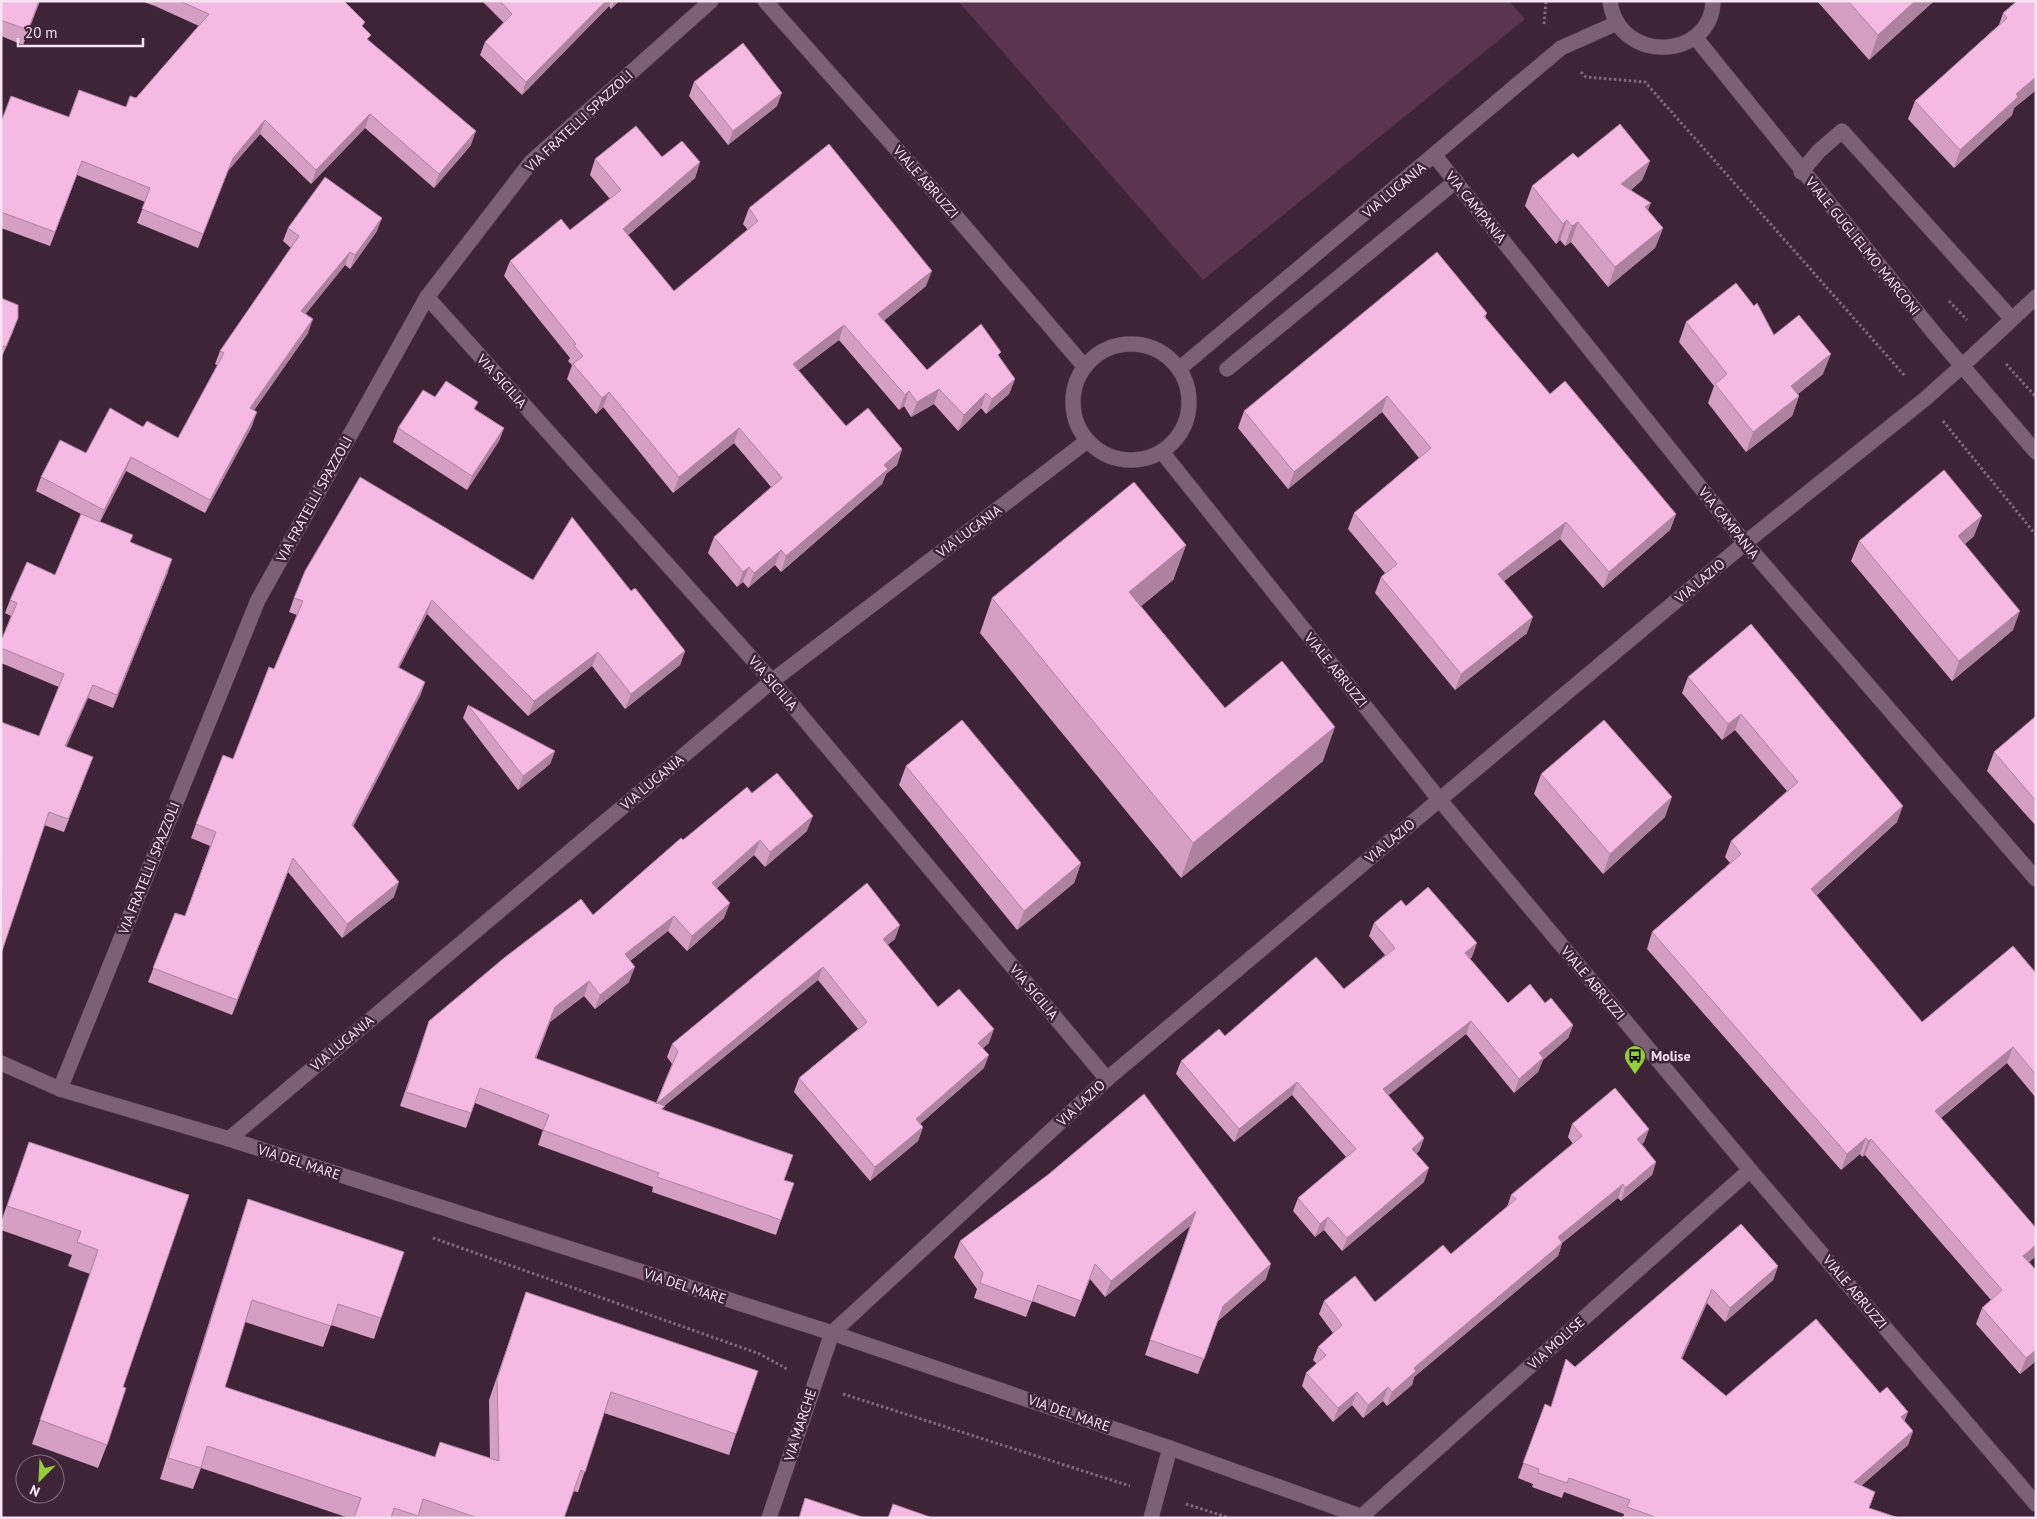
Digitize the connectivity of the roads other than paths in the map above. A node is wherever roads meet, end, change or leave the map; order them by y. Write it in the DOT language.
graph roads {
  1 [pos="710,1"];
  2 [pos="765,1"];
  3 [pos="1610,1"];
  4 [pos="1713,1"];
  5 [pos="1617,22"];
  6 [pos="1695,37"];
  7 [pos="1435,156"];
  8 [pos="1802,172"];
  9 [pos="1456,181"];
  10 [pos="2036,296"];
  11 [pos="426,297"];
  12 [pos="2011,318"];
  13 [pos="1084,366"];
  14 [pos="1962,366"];
  15 [pos="1180,369"];
  16 [pos="1226,369"];
  17 [pos="1087,441"];
  18 [pos="1162,452"];
  19 [pos="2036,452"];
  20 [pos="1745,543"];
  21 [pos="772,681"];
  22 [pos="1439,799"];
  23 [pos="2036,880"];
  24 [pos="1,1063"];
  25 [pos="1107,1079"];
  26 [pos="60,1088"];
  27 [pos="229,1139"];
  28 [pos="1750,1170"];
  29 [pos="832,1333"];
  30 [pos="1170,1448"];
  31 [pos="2036,1504"];
  32 [pos="1364,1517"];
  33 [pos="769,1518"];
  34 [pos="1152,1518"];
  1 -- 11 [label="street, VIA FRATELLI SPAZZOLI"];
  2 -- 13 [label="street, VIALE ABRUZZI"];
  3 -- 5 [label="street"];
  4 -- 6 [label="street"];
  5 -- 6 [label="street"];
  5 -- 7 [label="street, VIA LUCANIA"];
  6 -- 8 [label="street, VIALE GUGLIELMO MARCONI"];
  7 -- 9 [label="street, VIA CAMPANIA"];
  7 -- 15 [label="street, VIA LUCANIA"];
  8 -- 12 [label="street"];
  8 -- 14 [label="street, VIALE GUGLIELMO MARCONI"];
  9 -- 16 [label="street"];
  9 -- 20 [label="street, VIA CAMPANIA"];
  10 -- 12 [label="street, VIA LAZIO"];
  11 -- 21 [label="street, VIA SICILIA"];
  11 -- 26 [label="street, VIA FRATELLI SPAZZOLI"];
  12 -- 14 [label="street, VIA LAZIO"];
  13 -- 15 [label="street"];
  13 -- 17 [label="street"];
  14 -- 19 [label="street, VIALE GUGLIELMO MARCONI"];
  14 -- 20 [label="street, VIA LAZIO"];
  15 -- 18 [label="street"];
  17 -- 18 [label="street"];
  17 -- 21 [label="street, VIA LUCANIA"];
  18 -- 22 [label="street, VIALE ABRUZZI"];
  20 -- 22 [label="street, VIA LAZIO"];
  20 -- 23 [label="street, VIA CAMPANIA"];
  21 -- 25 [label="street, VIA SICILIA"];
  21 -- 27 [label="street, VIA LUCANIA"];
  22 -- 25 [label="street, VIA LAZIO"];
  22 -- 28 [label="street, VIALE ABRUZZI"];
  24 -- 26 [label="street, VIA DEL MARE"];
  25 -- 29 [label="street, VIA LAZIO"];
  26 -- 27 [label="street, VIA DEL MARE"];
  27 -- 29 [label="street, VIA DEL MARE"];
  28 -- 31 [label="street, VIALE ABRUZZI"];
  28 -- 32 [label="street, VIA MOLISE"];
  29 -- 30 [label="street, VIA DEL MARE"];
  29 -- 33 [label="street, VIA MARCHE"];
  30 -- 32 [label="street, VIA DEL MARE"];
  30 -- 34 [label="street"];
}
